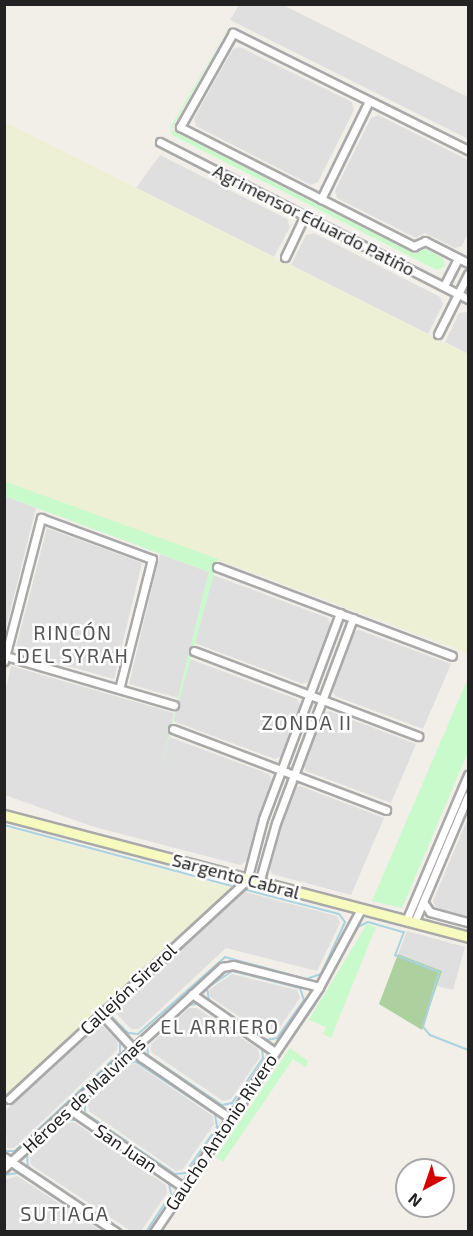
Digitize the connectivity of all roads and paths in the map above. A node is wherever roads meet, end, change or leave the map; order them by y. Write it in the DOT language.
graph roads {
  1 [pos="369,101"];
  2 [pos="160,142"];
  3 [pos="468,150"];
  4 [pos="321,199"];
  5 [pos="305,215"];
  6 [pos="285,256"];
  7 [pos="458,258"];
  8 [pos="468,260"];
  9 [pos="468,274"];
  10 [pos="444,286"];
  11 [pos="458,294"];
  12 [pos="468,299"];
  13 [pos="438,334"];
  14 [pos="217,567"];
  15 [pos="340,613"];
  16 [pos="352,618"];
  17 [pos="195,651"];
  18 [pos="452,656"];
  19 [pos="5,659"];
  20 [pos="119,689"];
  21 [pos="310,695"];
  22 [pos="322,699"];
  23 [pos="174,705"];
  24 [pos="173,729"];
  25 [pos="418,736"];
  26 [pos="281,770"];
  27 [pos="294,775"];
  28 [pos="468,775"];
  29 [pos="468,796"];
  30 [pos="457,801"];
  31 [pos="467,804"];
  32 [pos="386,810"];
  33 [pos="4,815"];
  34 [pos="247,879"];
  35 [pos="428,879"];
  36 [pos="259,883"];
  37 [pos="423,902"];
  38 [pos="361,909"];
  39 [pos="410,922"];
  40 [pos="468,922"];
  41 [pos="468,937"];
  42 [pos="319,987"];
  43 [pos="192,994"];
  44 [pos="106,1019"];
  45 [pos="134,1049"];
  46 [pos="275,1052"];
  47 [pos="9,1100"];
  48 [pos="69,1109"];
  49 [pos="230,1118"];
  50 [pos="4,1157"];
  51 [pos="12,1162"];
  52 [pos="4,1168"];
  53 [pos="183,1187"];
  54 [pos="116,1232"];
  55 [pos="154,1232"];
  1 -- 3 [label="street"];
  1 -- 4 [label="street"];
  1 -- 4 [label="street"];
  2 -- 5 [label="street, Agrimensor Eduardo Patiño"];
  4 -- 7 [label="street"];
  5 -- 6 [label="street"];
  5 -- 10 [label="street, Agrimensor Eduardo Patiño"];
  7 -- 8 [label="street"];
  7 -- 10 [label="street"];
  9 -- 11 [label="street"];
  10 -- 11 [label="street, Agrimensor Eduardo Patiño"];
  11 -- 12 [label="street, Agrimensor Eduardo Patiño"];
  11 -- 13 [label="street"];
  14 -- 15 [label="street"];
  15 -- 16 [label="street"];
  15 -- 21 [label="street"];
  16 -- 18 [label="street"];
  16 -- 22 [label="street"];
  17 -- 21 [label="street"];
  19 -- 20 [label="street"];
  19 -- 20 [label="street"];
  20 -- 23 [label="street"];
  21 -- 22 [label="street"];
  21 -- 26 [label="street"];
  22 -- 25 [label="street"];
  22 -- 27 [label="street"];
  24 -- 26 [label="street"];
  26 -- 27 [label="street"];
  26 -- 34 [label="street"];
  27 -- 32 [label="street"];
  27 -- 36 [label="street"];
  28 -- 30 [label="street"];
  29 -- 31 [label="street"];
  30 -- 31 [label="street"];
  30 -- 35 [label="street"];
  31 -- 35 [label="street"];
  33 -- 34 [label="main road, Sargento Cabral"];
  34 -- 36 [label="main road, Sargento Cabral"];
  34 -- 47 [label="street, Callejón Sirerol"];
  35 -- 37 [label="street"];
  35 -- 39 [label="street"];
  36 -- 38 [label="main road, Sargento Cabral"];
  37 -- 39 [label="street"];
  37 -- 40 [label="street"];
  38 -- 39 [label="main road, Sargento Cabral"];
  38 -- 42 [label="street, Gaucho Antonio Rivero"];
  39 -- 41 [label="main road, Sargento Cabral"];
  42 -- 43 [label="street, Héroes de Malvinas"];
  42 -- 46 [label="street, Gaucho Antonio Rivero"];
  43 -- 45 [label="street, Héroes de Malvinas"];
  43 -- 46 [label="street"];
  44 -- 45 [label="street"];
  45 -- 48 [label="street, Héroes de Malvinas"];
  45 -- 49 [label="street"];
  46 -- 49 [label="street, Gaucho Antonio Rivero"];
  48 -- 51 [label="street, Héroes de Malvinas"];
  48 -- 53 [label="street, San Juan"];
  49 -- 53 [label="street, Gaucho Antonio Rivero"];
  50 -- 51 [label="street"];
  51 -- 52 [label="street, Héroes de Malvinas"];
  51 -- 54 [label="street"];
  53 -- 55 [label="street, Gaucho Antonio Rivero"];
}
